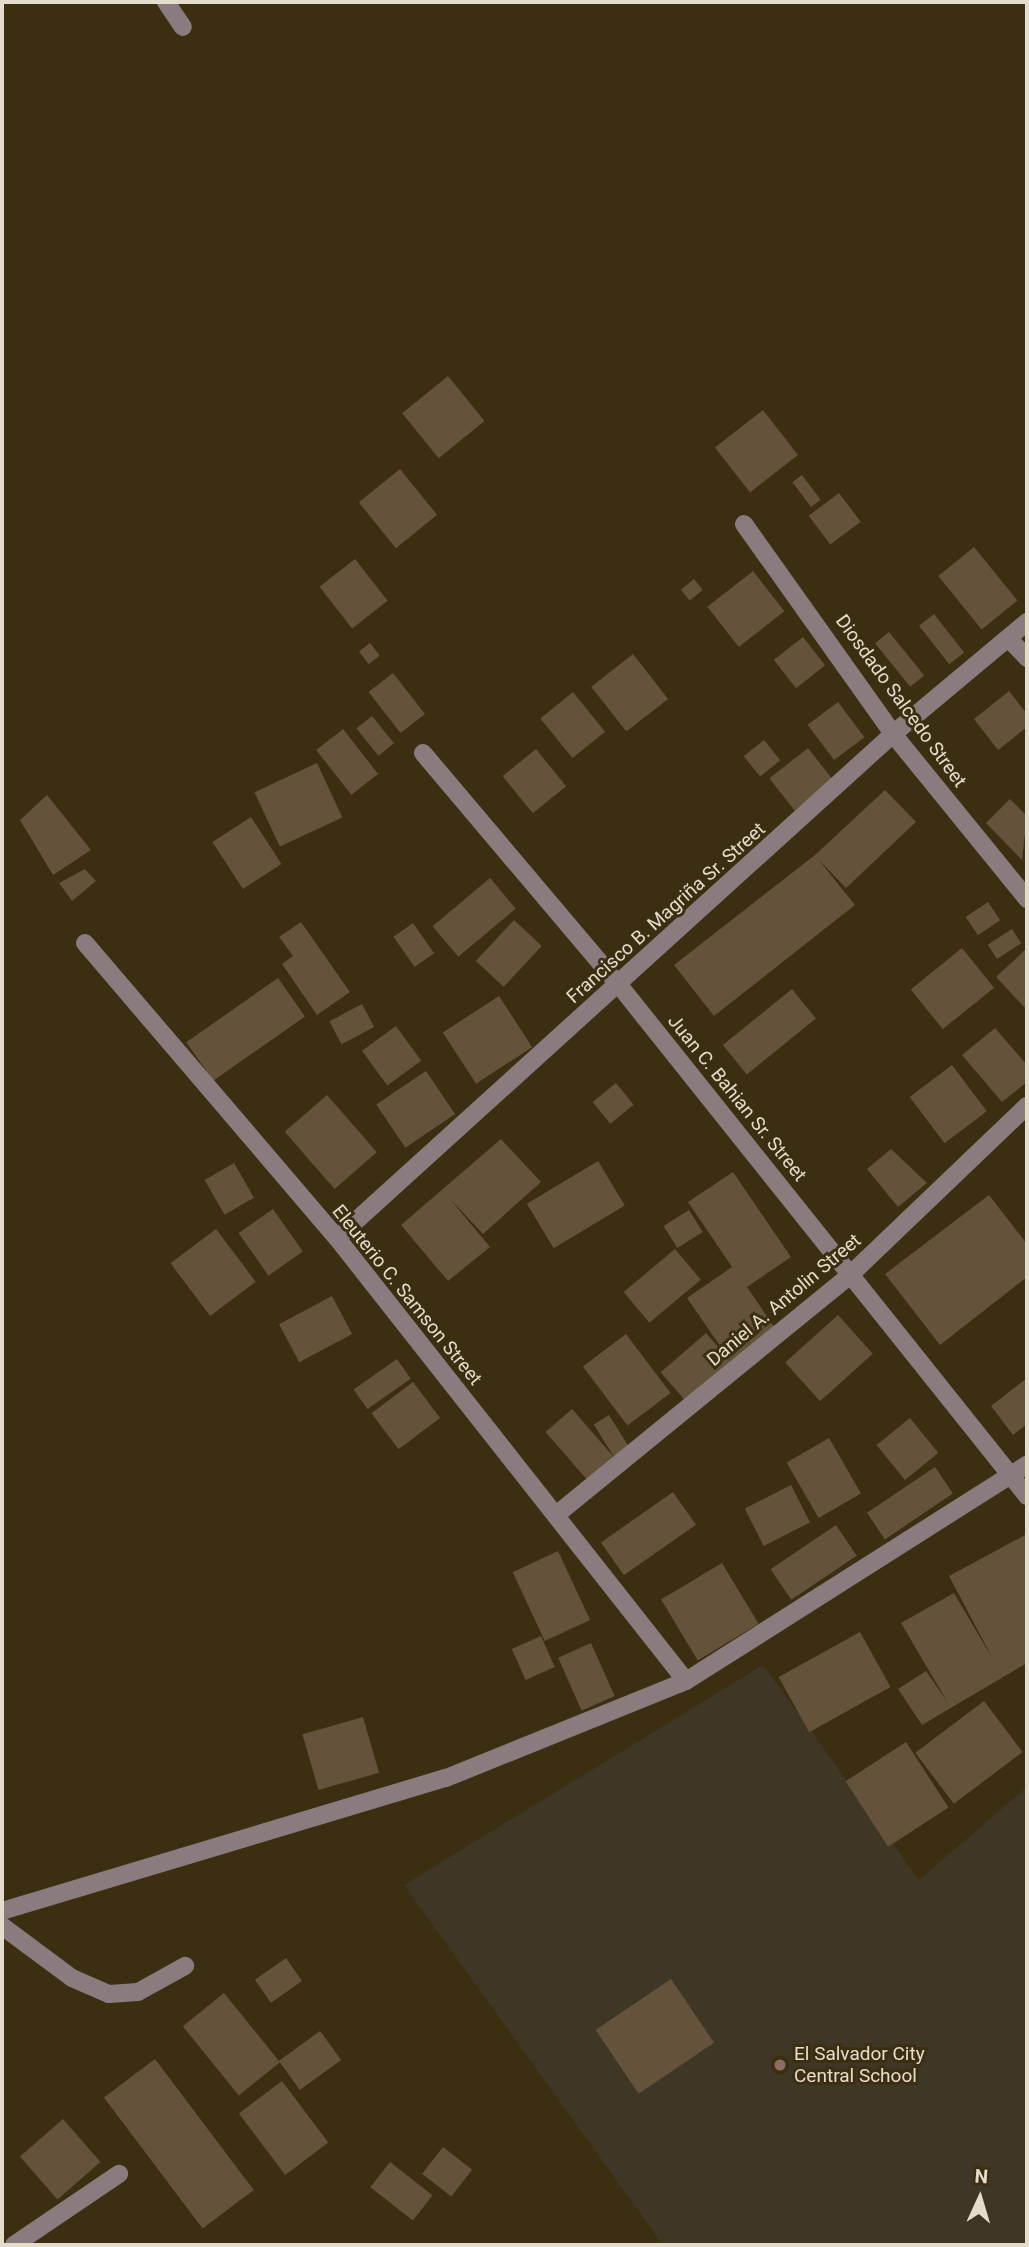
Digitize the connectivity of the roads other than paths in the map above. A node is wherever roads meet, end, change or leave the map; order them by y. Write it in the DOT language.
graph roads {
  1 [pos="166,2"];
  2 [pos="183,27"];
  3 [pos="744,524"];
  4 [pos="1027,622"];
  5 [pos="1008,638"];
  6 [pos="1027,658"];
  7 [pos="893,734"];
  8 [pos="423,753"];
  9 [pos="1027,900"];
  10 [pos="85,943"];
  11 [pos="619,985"];
  12 [pos="1027,1106"];
  13 [pos="337,1238"];
  14 [pos="851,1275"];
  15 [pos="1027,1465"];
  16 [pos="1012,1475"];
  17 [pos="1027,1496"];
  18 [pos="556,1515"];
  19 [pos="686,1681"];
  20 [pos="2,1911"];
  21 [pos="2,1926"];
  22 [pos="185,1966"];
  23 [pos="119,2174"];
  24 [pos="14,2245"];
  1 -- 2 [label="street"];
  3 -- 7 [label="street, Diosdado Salcedo Street"];
  4 -- 5 [label="street, Francisco B. Magriña Sr. Street"];
  5 -- 6 [label="street"];
  5 -- 7 [label="street, Francisco B. Magriña Sr. Street"];
  7 -- 9 [label="street, Diosdado Salcedo Street"];
  7 -- 11 [label="street, Francisco B. Magriña Sr. Street"];
  8 -- 11 [label="street, Juan C. Bahian Sr. Street"];
  10 -- 13 [label="street, Eleuterio C. Samson Street"];
  11 -- 13 [label="street, Francisco B. Magriña Sr. Street"];
  11 -- 14 [label="street, Juan C. Bahian Sr. Street"];
  12 -- 14 [label="street, Daniel A. Antolin Street"];
  13 -- 18 [label="street, Eleuterio C. Samson Street"];
  14 -- 16 [label="street, Juan C. Bahian Sr. Street"];
  14 -- 18 [label="street, Daniel A. Antolin Street"];
  15 -- 16 [label="street"];
  16 -- 17 [label="street, Juan C. Bahian Sr. Street"];
  16 -- 19 [label="street"];
  18 -- 19 [label="street, Eleuterio C. Samson Street"];
  19 -- 20 [label="street"];
  21 -- 22 [label="street"];
  23 -- 24 [label="street"];
}
